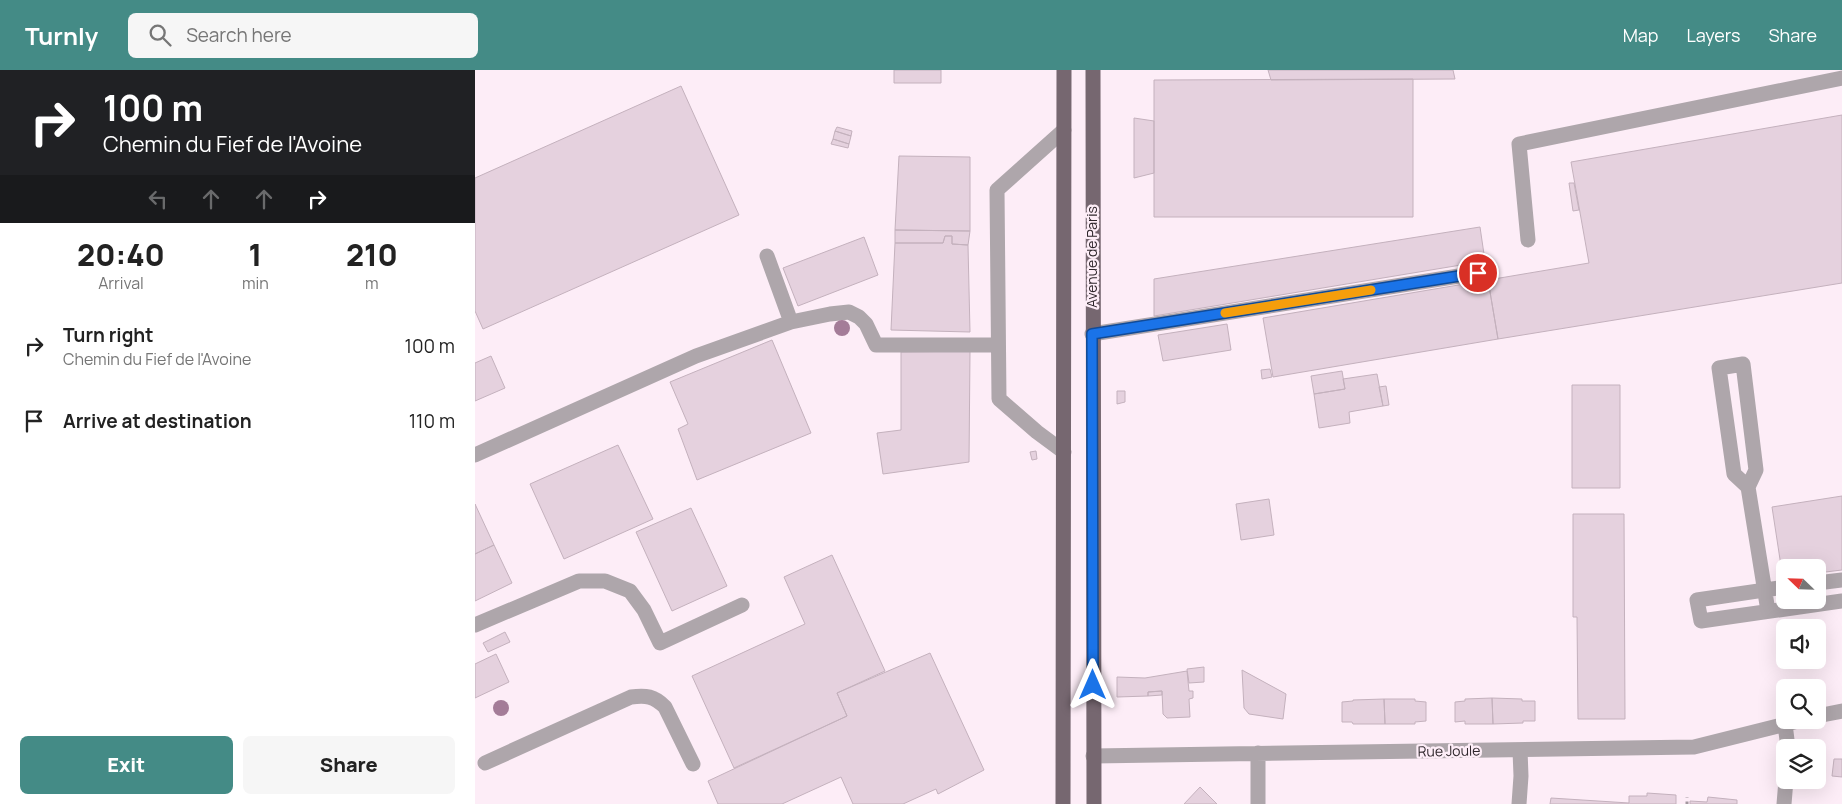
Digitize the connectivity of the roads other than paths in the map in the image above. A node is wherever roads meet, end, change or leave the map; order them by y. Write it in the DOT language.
graph roads {
  1 [pos="1064,70"];
  2 [pos="1093,70"];
  3 [pos="1842,78"];
  4 [pos="1064,130"];
  5 [pos="1528,240"];
  6 [pos="767,256"];
  7 [pos="1478,273"];
  8 [pos="791,322"];
  9 [pos="1092,334"];
  10 [pos="998,345"];
  11 [pos="1064,452"];
  12 [pos="475,455"];
  13 [pos="1748,487"];
  14 [pos="1842,580"];
  15 [pos="1826,582"];
  16 [pos="1776,588"];
  17 [pos="1765,590"];
  18 [pos="1842,601"];
  19 [pos="742,605"];
  20 [pos="1768,611"];
  21 [pos="475,625"];
  22 [pos="1842,711"];
  23 [pos="1826,714"];
  24 [pos="1776,726"];
  25 [pos="1520,750"];
  26 [pos="1258,753"];
  27 [pos="1093,756"];
  28 [pos="485,763"];
  29 [pos="693,764"];
  30 [pos="1785,789"];
  31 [pos="1063,804"];
  32 [pos="1094,804"];
  33 [pos="1257,804"];
  34 [pos="1519,804"];
  35 [pos="1784,804"];
  1 -- 4 [label="main road, Avenue de Paris"];
  2 -- 9 [label="main road, Avenue de Paris"];
  3 -- 5 [label="street"];
  4 -- 10 [label="street"];
  4 -- 11 [label="main road, Avenue de Paris"];
  6 -- 8 [label="street"];
  7 -- 9 [label="street"];
  8 -- 10 [label="street"];
  8 -- 12 [label="street"];
  9 -- 27 [label="main road, Avenue de Paris"];
  10 -- 11 [label="street"];
  11 -- 31 [label="main road, Avenue de Paris"];
  13 -- 13 [label="street"];
  13 -- 17 [label="street"];
  14 -- 15 [label="street"];
  16 -- 17 [label="street"];
  17 -- 20 [label="street"];
  17 -- 20 [label="street"];
  18 -- 20 [label="street"];
  19 -- 21 [label="street"];
  22 -- 23 [label="street"];
  24 -- 25 [label="street, Rue Joule"];
  25 -- 26 [label="street, Rue Joule"];
  25 -- 34 [label="street"];
  26 -- 27 [label="street, Rue Joule"];
  26 -- 33 [label="street"];
  27 -- 32 [label="main road, Avenue de Paris"];
  28 -- 29 [label="street"];
  30 -- 35 [label="street"];
}
